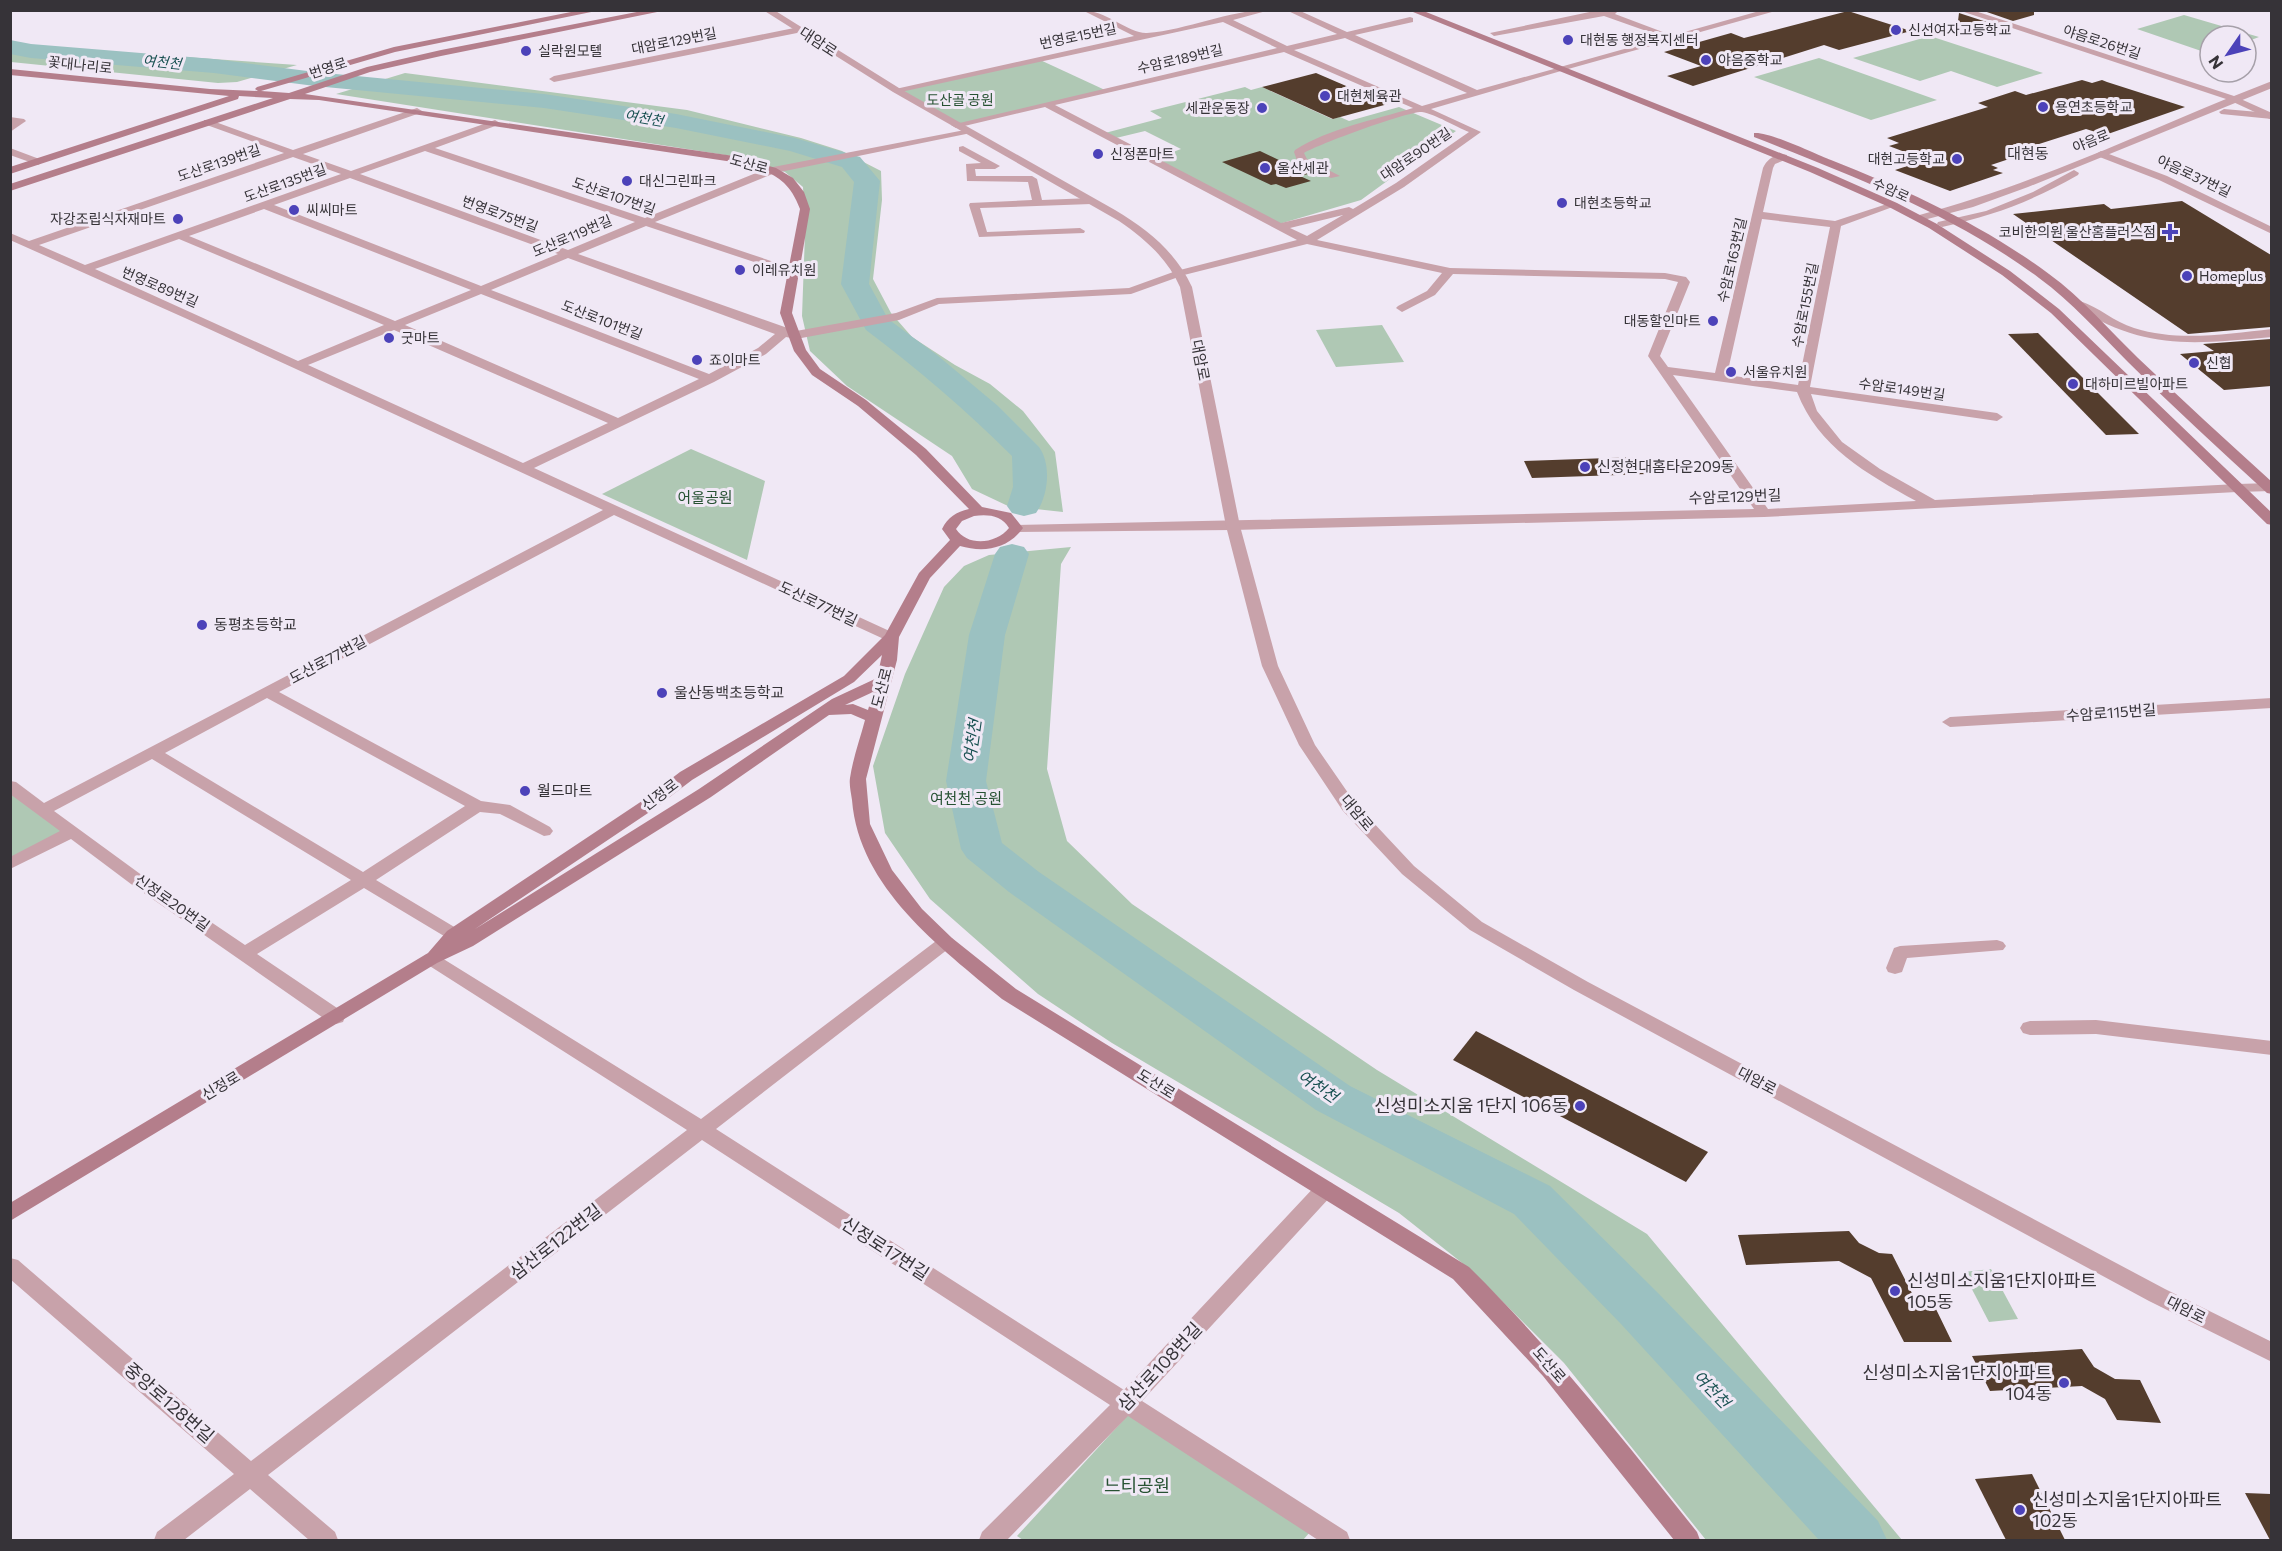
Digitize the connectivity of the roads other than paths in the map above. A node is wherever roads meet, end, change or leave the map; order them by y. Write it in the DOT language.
graph roads {
  1 [pos="597,10"];
  2 [pos="663,10"];
  3 [pos="767,10"];
  4 [pos="1086,10"];
  5 [pos="1266,10"];
  6 [pos="1290,10"];
  7 [pos="1775,10"];
  8 [pos="1962,10"];
  9 [pos="1606,12"];
  10 [pos="1430,13"];
  11 [pos="1411,15"];
  12 [pos="1224,19"];
  13 [pos="800,30"];
  14 [pos="1494,33"];
  15 [pos="1142,36"];
  16 [pos="1344,36"];
  17 [pos="1672,37"];
  18 [pos="1286,49"];
  19 [pos="1572,63"];
  20 [pos="1558,69"];
  21 [pos="10,72"];
  22 [pos="554,79"];
  23 [pos="2271,84"];
  24 [pos="896,90"];
  25 [pos="2271,91"];
  26 [pos="246,93"];
  27 [pos="1476,93"];
  28 [pos="290,95"];
  29 [pos="2240,100"];
  30 [pos="1046,104"];
  31 [pos="1423,109"];
  32 [pos="417,111"];
  33 [pos="2224,112"];
  34 [pos="183,114"];
  35 [pos="1708,116"];
  36 [pos="2271,116"];
  37 [pos="10,120"];
  38 [pos="207,122"];
  39 [pos="495,123"];
  40 [pos="956,125"];
  41 [pos="10,129"];
  42 [pos="966,131"];
  43 [pos="1752,133"];
  44 [pos="425,148"];
  45 [pos="963,149"];
  46 [pos="10,151"];
  47 [pos="293,153"];
  48 [pos="2101,154"];
  49 [pos="1783,157"];
  50 [pos="2113,157"];
  51 [pos="38,162"];
  52 [pos="995,166"];
  53 [pos="772,170"];
  54 [pos="10,171"];
  55 [pos="350,175"];
  56 [pos="1335,176"];
  57 [pos="1019,178"];
  58 [pos="10,188"];
  59 [pos="1091,201"];
  60 [pos="1038,203"];
  61 [pos="1893,205"];
  62 [pos="267,206"];
  63 [pos="1365,206"];
  64 [pos="1941,213"];
  65 [pos="1758,215"];
  66 [pos="1920,218"];
  67 [pos="645,222"];
  68 [pos="1957,222"];
  69 [pos="1836,224"];
  70 [pos="1933,226"];
  71 [pos="1280,227"];
  72 [pos="1080,231"];
  73 [pos="2271,231"];
  74 [pos="181,236"];
  75 [pos="10,237"];
  76 [pos="1307,241"];
  77 [pos="30,244"];
  78 [pos="568,254"];
  79 [pos="85,269"];
  80 [pos="1450,271"];
  81 [pos="794,272"];
  82 [pos="1180,273"];
  83 [pos="483,289"];
  84 [pos="2077,303"];
  85 [pos="1402,308"];
  86 [pos="395,326"];
  87 [pos="2271,333"];
  88 [pos="790,334"];
  89 [pos="298,365"];
  90 [pos="1665,370"];
  91 [pos="710,379"];
  92 [pos="1720,379"];
  93 [pos="1803,391"];
  94 [pos="1997,417"];
  95 [pos="619,423"];
  96 [pos="521,469"];
  97 [pos="2237,488"];
  98 [pos="2270,488"];
  99 [pos="1932,504"];
  100 [pos="614,510"];
  101 [pos="978,511"];
  102 [pos="1764,513"];
  103 [pos="2271,521"];
  104 [pos="1233,526"];
  105 [pos="1016,528"];
  106 [pos="958,540"];
  107 [pos="891,638"];
  108 [pos="883,681"];
  109 [pos="267,692"];
  110 [pos="2271,703"];
  111 [pos="825,711"];
  112 [pos="874,718"];
  113 [pos="1950,722"];
  114 [pos="152,752"];
  115 [pos="10,786"];
  116 [pos="477,806"];
  117 [pos="43,810"];
  118 [pos="544,831"];
  119 [pos="72,832"];
  120 [pos="10,864"];
  121 [pos="363,880"];
  122 [pos="460,939"];
  123 [pos="946,942"];
  124 [pos="1997,946"];
  125 [pos="244,954"];
  126 [pos="432,959"];
  127 [pos="1895,968"];
  128 [pos="336,1017"];
  129 [pos="2030,1028"];
  130 [pos="2271,1048"];
  131 [pos="701,1129"];
  132 [pos="1324,1189"];
  133 [pos="10,1213"];
  134 [pos="10,1266"];
  135 [pos="2271,1353"];
  136 [pos="1125,1404"];
  137 [pos="252,1476"];
  138 [pos="165,1540"];
  139 [pos="326,1540"];
  140 [pos="991,1540"];
  141 [pos="1338,1540"];
  142 [pos="1688,1540"];
  1 -- 26 [label="main road, 번영로"];
  2 -- 28 [label="main road, 번영로"];
  3 -- 13 [label="street, 대암로"];
  4 -- 15 [label="street"];
  5 -- 12 [label="street, 번영로15번길"];
  6 -- 16 [label="street"];
  7 -- 17 [label="street"];
  8 -- 29 [label="street, 야음로26번길"];
  9 -- 14 [label="street"];
  9 -- 17 [label="street"];
  10 -- 11 [label="main road, 수암로"];
  10 -- 14 [label="main road, 수암로"];
  10 -- 20 [label="main road, 수암로"];
  11 -- 16 [label="street, 수암로189번길"];
  12 -- 15 [label="street, 번영로15번길"];
  12 -- 18 [label="street, 대암로90번길"];
  13 -- 22 [label="street, 대암로129번길"];
  13 -- 24 [label="street, 대암로"];
  14 -- 19 [label="main road, 수암로"];
  15 -- 24 [label="street, 번영로15번길"];
  16 -- 18 [label="street, 수암로189번길"];
  16 -- 27 [label="street"];
  17 -- 19 [label="street"];
  18 -- 30 [label="street, 수암로189번길"];
  18 -- 31 [label="street, 대암로90번길"];
  19 -- 20 [label="street"];
  19 -- 35 [label="main road, 수암로"];
  20 -- 27 [label="street"];
  20 -- 49 [label="main road, 수암로"];
  21 -- 26 [label="main road, 꽃대나리로"];
  23 -- 29 [label="street, 야음로"];
  24 -- 40 [label="street, 대암로"];
  25 -- 29 [label="street"];
  26 -- 28 [label="main road, 꽃대나리로"];
  26 -- 34 [label="main road, 번영로"];
  27 -- 31 [label="street"];
  28 -- 32 [label="main road, 도산로"];
  28 -- 38 [label="main road, 번영로"];
  29 -- 33 [label="street, 야음로"];
  29 -- 36 [label="street, 야음로26번길"];
  29 -- 48 [label="street, 야음로"];
  30 -- 40 [label="street, 수암로189번길"];
  30 -- 71 [label="street"];
  31 -- 56 [label="street"];
  31 -- 63 [label="street, 대암로90번길"];
  32 -- 39 [label="main road, 도산로"];
  32 -- 47 [label="street, 도산로139번길"];
  33 -- 36 [label="street, 야음로"];
  33 -- 50 [label="street, 야음로"];
  34 -- 38 [label="main road"];
  34 -- 51 [label="main road, 번영로"];
  37 -- 41 [label="street"];
  38 -- 47 [label="street, 번영로75번길"];
  38 -- 58 [label="main road, 번영로"];
  39 -- 44 [label="street, 도산로135번길"];
  39 -- 53 [label="main road, 도산로"];
  40 -- 42 [label="street, 대암로"];
  42 -- 53 [label="street, 도산로119번길"];
  42 -- 59 [label="street, 대암로"];
  43 -- 64 [label="main road, 수암로"];
  44 -- 55 [label="street, 도산로135번길"];
  44 -- 67 [label="street, 도산로107번길"];
  45 -- 52 [label="street"];
  46 -- 51 [label="street"];
  47 -- 55 [label="street, 번영로75번길"];
  47 -- 77 [label="street, 도산로139번길"];
  48 -- 50 [label="street, 야음로37번길"];
  48 -- 64 [label="street, 야음로"];
  49 -- 61 [label="main road, 수암로"];
  49 -- 65 [label="street, 수암로163번길"];
  50 -- 68 [label="street, 야음로"];
  50 -- 73 [label="street, 야음로37번길"];
  51 -- 54 [label="main road, 번영로"];
  52 -- 57 [label="street"];
  52 -- 57 [label="street"];
  53 -- 67 [label="street, 도산로119번길"];
  53 -- 81 [label="main road, 도산로"];
  55 -- 62 [label="street, 도산로135번길"];
  55 -- 78 [label="street, 번영로75번길"];
  57 -- 60 [label="street"];
  59 -- 60 [label="street"];
  59 -- 82 [label="street, 대암로"];
  60 -- 72 [label="street"];
  61 -- 66 [label="main road, 수암로"];
  61 -- 69 [label="street"];
  62 -- 74 [label="street, 도산로135번길"];
  62 -- 83 [label="street"];
  63 -- 71 [label="street"];
  63 -- 76 [label="street, 대암로90번길"];
  64 -- 66 [label="street, 야음로"];
  64 -- 68 [label="main road, 수암로"];
  65 -- 69 [label="street"];
  65 -- 92 [label="street, 수암로163번길"];
  66 -- 70 [label="main road, 수암로"];
  67 -- 78 [label="street, 도산로119번길"];
  67 -- 81 [label="street, 도산로107번길"];
  68 -- 70 [label="street, 야음로"];
  68 -- 84 [label="main road, 수암로"];
  69 -- 93 [label="street, 수암로155번길"];
  70 -- 97 [label="main road, 수암로"];
  71 -- 76 [label="street"];
  74 -- 79 [label="street, 도산로135번길"];
  74 -- 86 [label="street"];
  75 -- 77 [label="street, 번영로89번길"];
  76 -- 80 [label="street"];
  76 -- 82 [label="street, 대암로90번길"];
  77 -- 79 [label="street, 번영로89번길"];
  78 -- 83 [label="street, 도산로119번길"];
  78 -- 88 [label="street, 번영로75번길"];
  79 -- 89 [label="street, 번영로89번길"];
  80 -- 85 [label="street"];
  80 -- 90 [label="street"];
  81 -- 88 [label="main road, 도산로"];
  82 -- 88 [label="street, 대암로90번길"];
  82 -- 104 [label="street, 대암로"];
  83 -- 86 [label="street, 도산로119번길"];
  83 -- 91 [label="street, 도산로101번길"];
  84 -- 87 [label="street"];
  84 -- 98 [label="main road, 수암로"];
  86 -- 89 [label="street, 도산로119번길"];
  86 -- 95 [label="street"];
  88 -- 91 [label="street"];
  88 -- 101 [label="main road, 도산로"];
  89 -- 96 [label="street, 도산로77번길"];
  90 -- 92 [label="street"];
  90 -- 102 [label="street"];
  91 -- 95 [label="street"];
  92 -- 93 [label="street"];
  93 -- 94 [label="street, 수암로149번길"];
  93 -- 99 [label="street"];
  95 -- 96 [label="street"];
  96 -- 100 [label="street, 도산로77번길"];
  97 -- 98 [label="street, 수암로129번길"];
  97 -- 99 [label="street, 수암로129번길"];
  97 -- 103 [label="main road, 수암로"];
  99 -- 102 [label="street, 수암로129번길"];
  100 -- 107 [label="street, 도산로77번길"];
  100 -- 109 [label="street, 도산로77번길"];
  101 -- 105 [label="main road"];
  101 -- 106 [label="main road"];
  102 -- 104 [label="street, 수암로129번길"];
  104 -- 105 [label="street, 수암로129번길"];
  104 -- 135 [label="street, 대암로"];
  105 -- 106 [label="main road"];
  106 -- 107 [label="main road, 도산로"];
  107 -- 108 [label="main road, 도산로"];
  107 -- 122 [label="main road, 신정로"];
  108 -- 111 [label="main road, 신정로"];
  108 -- 112 [label="main road, 도산로"];
  109 -- 114 [label="street, 도산로77번길"];
  109 -- 116 [label="street"];
  110 -- 113 [label="street, 수암로115번길"];
  111 -- 112 [label="main road"];
  111 -- 122 [label="main road, 신정로"];
  112 -- 123 [label="main road, 도산로"];
  114 -- 117 [label="street, 도산로77번길"];
  114 -- 121 [label="street"];
  115 -- 117 [label="street, 신정로20번길"];
  116 -- 118 [label="street"];
  116 -- 121 [label="street"];
  117 -- 119 [label="street, 신정로20번길"];
  119 -- 120 [label="street"];
  119 -- 125 [label="street, 신정로20번길"];
  121 -- 122 [label="street"];
  121 -- 125 [label="street"];
  122 -- 126 [label="main road, 신정로"];
  123 -- 131 [label="street, 삼산로122번길"];
  123 -- 132 [label="main road, 도산로"];
  124 -- 127 [label="street"];
  125 -- 128 [label="street, 신정로20번길"];
  126 -- 128 [label="main road, 신정로"];
  126 -- 131 [label="street, 신정로17번길"];
  128 -- 133 [label="main road, 신정로"];
  129 -- 130 [label="street"];
  131 -- 136 [label="street, 신정로17번길"];
  131 -- 137 [label="street, 삼산로122번길"];
  132 -- 136 [label="street, 삼산로108번길"];
  132 -- 142 [label="main road, 도산로"];
  134 -- 137 [label="street, 중앙로128번길"];
  136 -- 140 [label="street, 삼산로108번길"];
  136 -- 141 [label="street, 신정로17번길"];
  137 -- 138 [label="street, 삼산로122번길"];
  137 -- 139 [label="street, 중앙로128번길"];
}
